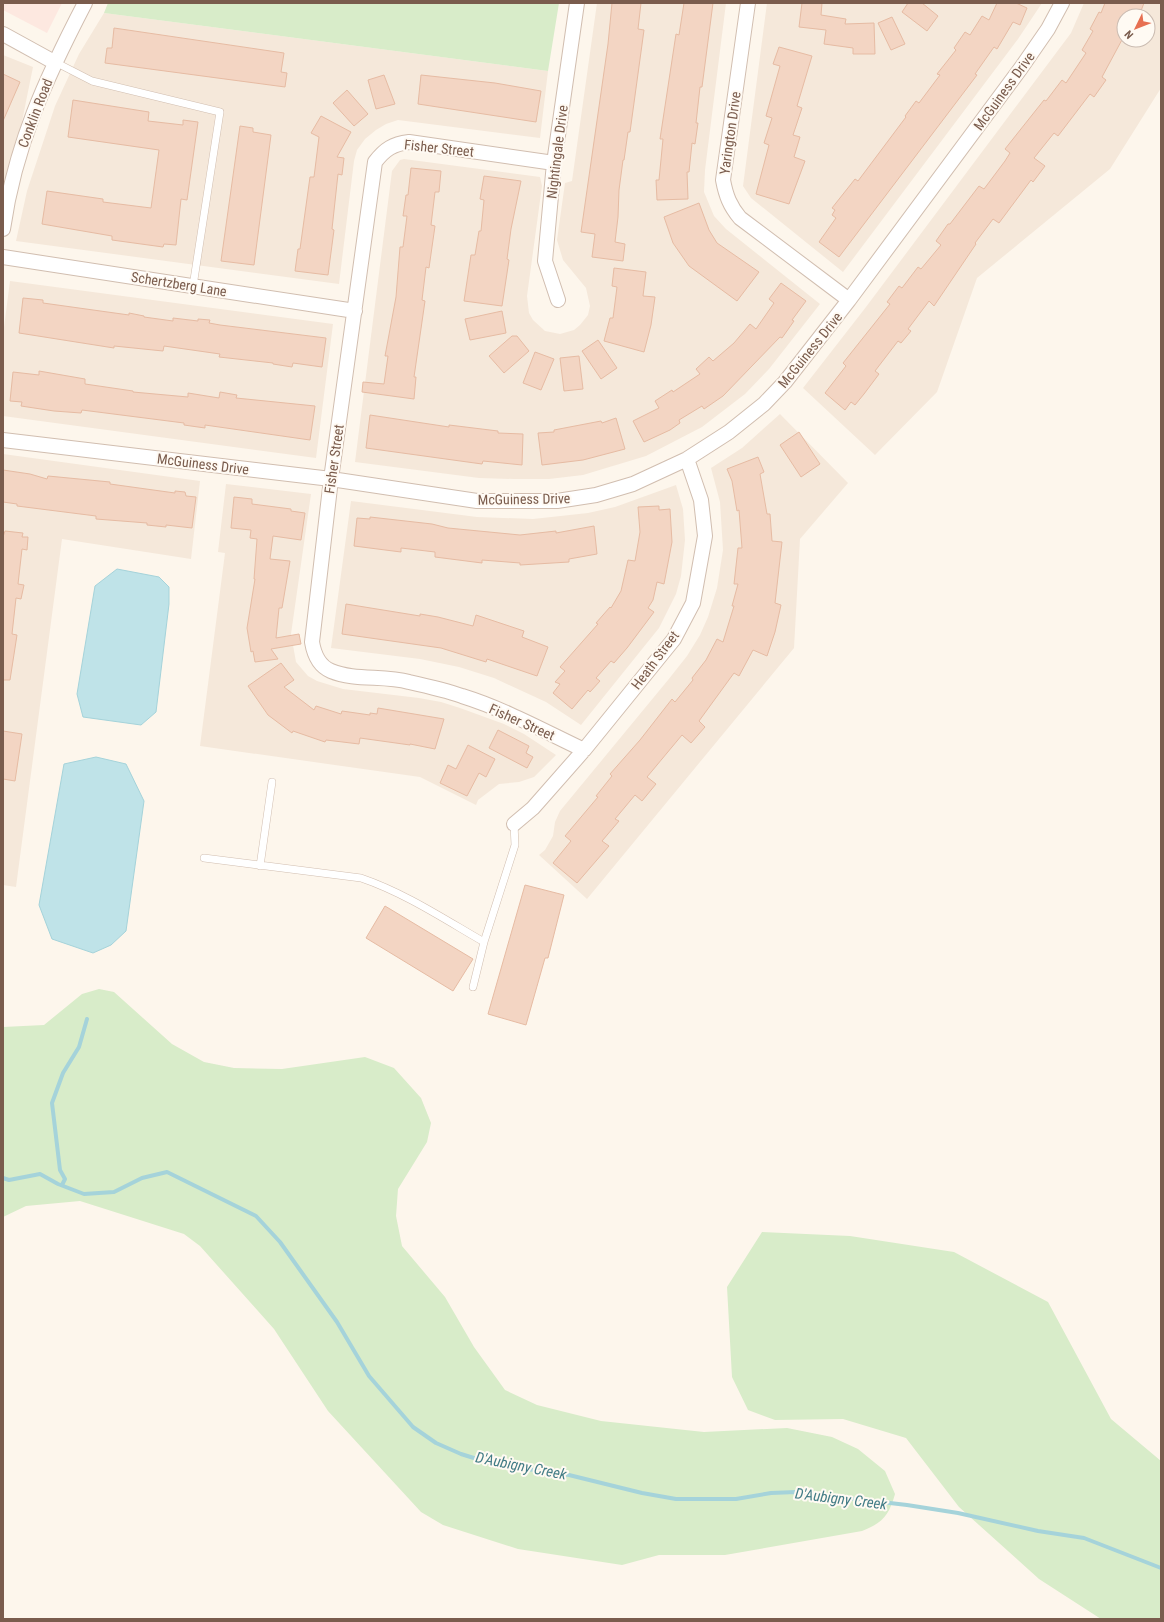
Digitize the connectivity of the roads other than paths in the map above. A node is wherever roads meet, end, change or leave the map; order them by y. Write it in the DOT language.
graph roads {
  1 [pos="85,3"];
  2 [pos="577,3"];
  3 [pos="748,3"];
  4 [pos="1062,3"];
  5 [pos="3,34"];
  6 [pos="54,62"];
  7 [pos="554,163"];
  8 [pos="3,229"];
  9 [pos="3,257"];
  10 [pos="193,286"];
  11 [pos="558,300"];
  12 [pos="849,300"];
  13 [pos="355,311"];
  14 [pos="3,440"];
  15 [pos="687,459"];
  16 [pos="331,479"];
  17 [pos="584,750"];
  18 [pos="272,782"];
  19 [pos="514,824"];
  20 [pos="204,858"];
  21 [pos="260,866"];
  22 [pos="484,942"];
  23 [pos="473,987"];
  1 -- 6 [label="street, Conklin Road"];
  2 -- 7 [label="street, Nightingale Drive"];
  3 -- 12 [label="street, Yarington Drive"];
  4 -- 12 [label="street, McGuiness Drive"];
  5 -- 6 [label="street"];
  6 -- 8 [label="street, Conklin Road"];
  6 -- 10 [label="lane"];
  7 -- 11 [label="street, Nightingale Drive"];
  7 -- 13 [label="street, Fisher Street"];
  9 -- 10 [label="street, Schertzberg Lane"];
  10 -- 13 [label="street, Schertzberg Lane"];
  12 -- 15 [label="street, McGuiness Drive"];
  13 -- 16 [label="street, Fisher Street"];
  14 -- 16 [label="street, McGuiness Drive"];
  15 -- 16 [label="street, McGuiness Drive"];
  15 -- 17 [label="street, Heath Street"];
  16 -- 17 [label="street, Fisher Street"];
  17 -- 19 [label="street, Heath Street"];
  18 -- 21 [label="lane"];
  19 -- 22 [label="lane"];
  20 -- 21 [label="lane"];
  21 -- 22 [label="lane"];
  22 -- 23 [label="lane"];
}
